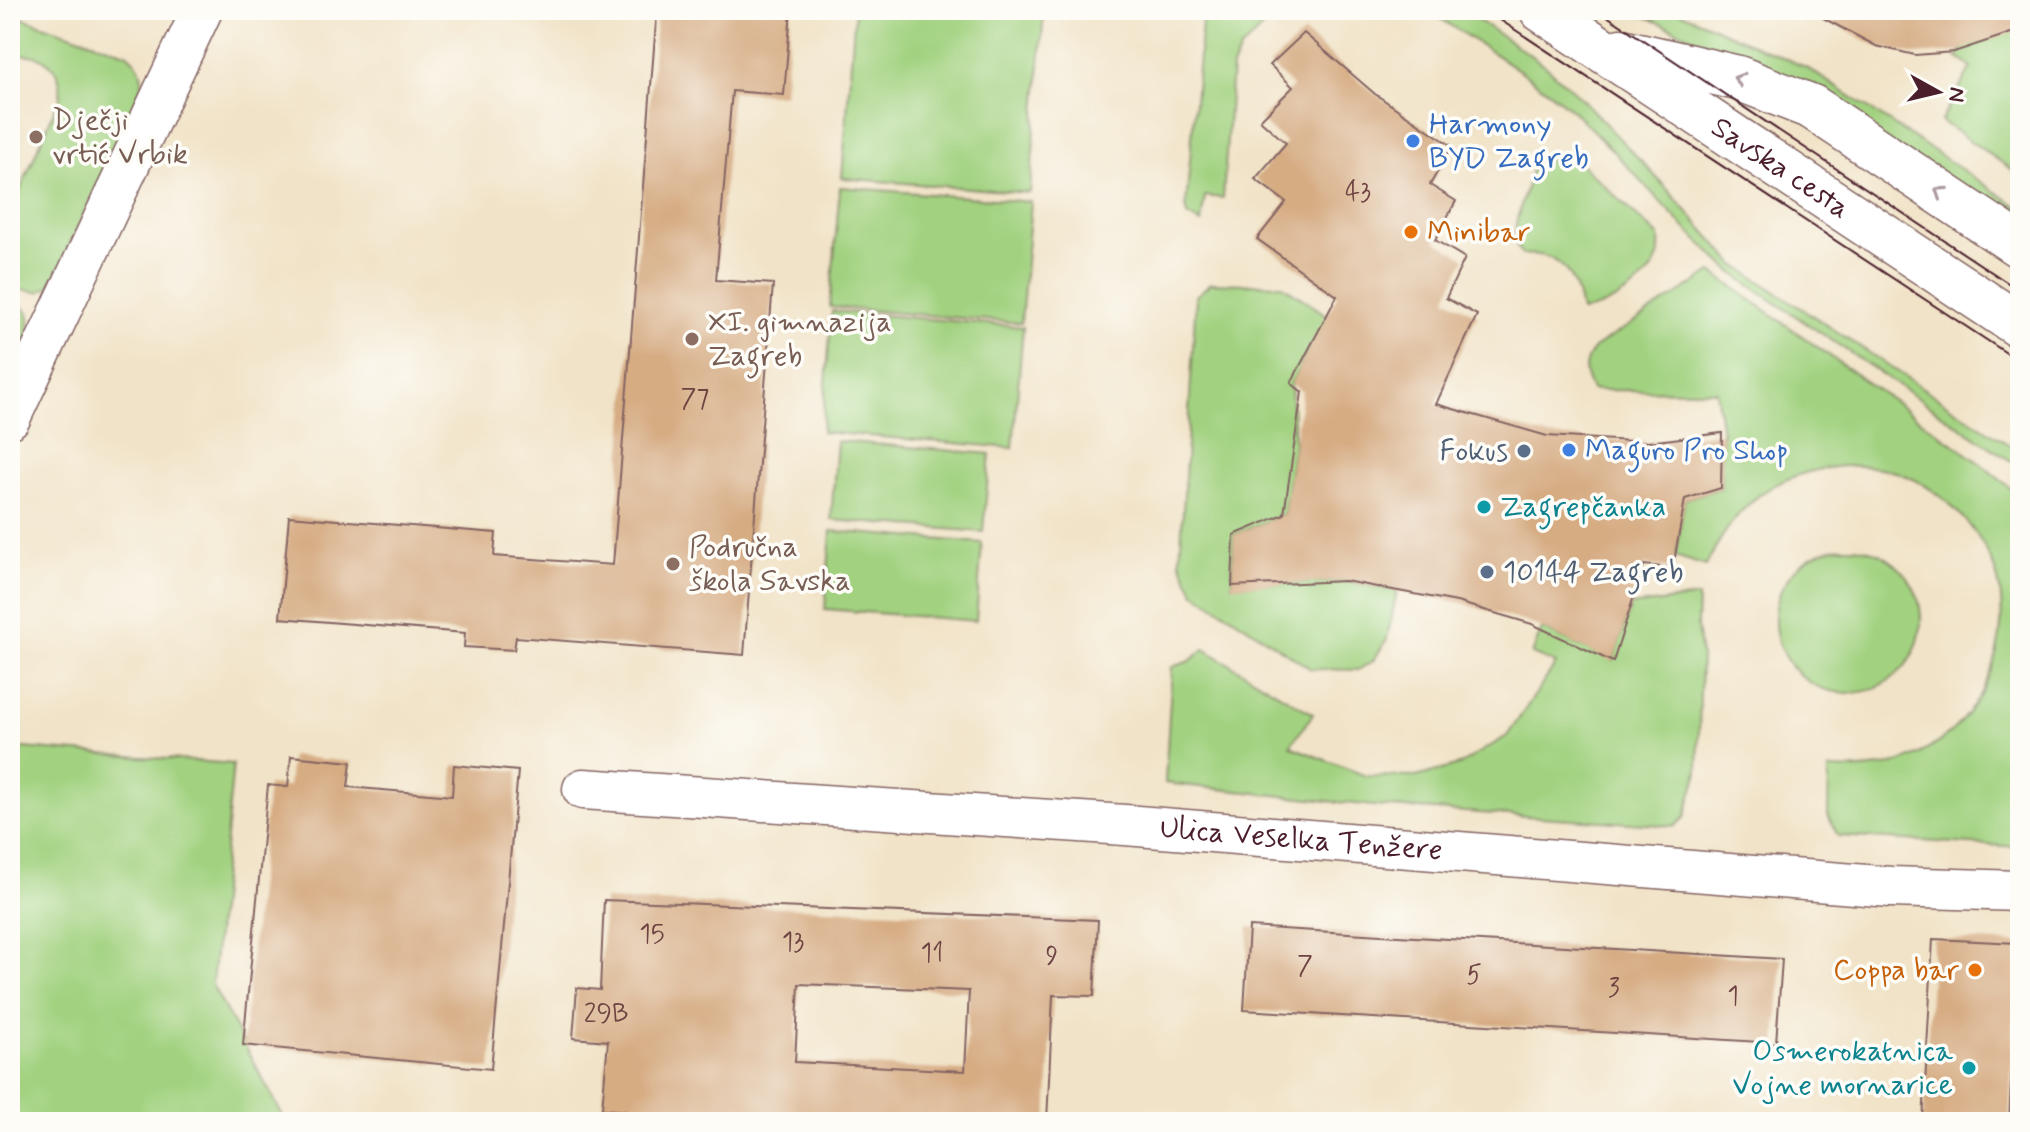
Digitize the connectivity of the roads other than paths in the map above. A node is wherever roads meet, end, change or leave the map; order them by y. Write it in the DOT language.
graph roads {
  1 [pos="202,10"];
  2 [pos="1542,10"];
  3 [pos="1595,45"];
  4 [pos="2015,240"];
  5 [pos="2020,326"];
  6 [pos="10,418"];
  7 [pos="583,789"];
  8 [pos="2020,891"];
  1 -- 6 [label="street"];
  2 -- 3 [label="main road, Savska cesta"];
  4 -- 3 [label="main road, one-way"];
  3 -- 5 [label="main road, Savska cesta"];
  7 -- 8 [label="street, Ulica Veselka Tenžere"];
}
